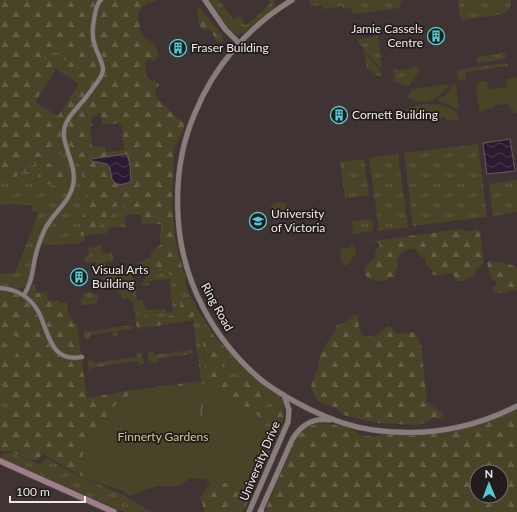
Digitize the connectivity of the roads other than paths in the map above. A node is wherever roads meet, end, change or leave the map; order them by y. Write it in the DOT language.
graph roads {
  1 [pos="101,0"];
  2 [pos="205,0"];
  3 [pos="292,0"];
  4 [pos="239,43"];
  5 [pos="0,288"];
  6 [pos="24,296"];
  7 [pos="82,357"];
  8 [pos="284,396"];
  9 [pos="517,406"];
  10 [pos="339,422"];
  11 [pos="0,460"];
  12 [pos="114,512"];
  13 [pos="249,512"];
  14 [pos="260,512"];
  1 -- 6 [label="street"];
  2 -- 4 [label="street"];
  3 -- 4 [label="street, Ring Road"];
  4 -- 8 [label="street, Ring Road"];
  5 -- 6 [label="street"];
  6 -- 7 [label="street"];
  8 -- 10 [label="street, Ring Road"];
  8 -- 13 [label="street, University Drive"];
  9 -- 10 [label="street, Ring Road"];
  10 -- 14 [label="street, University Drive"];
  11 -- 12 [label="main road"];
}
